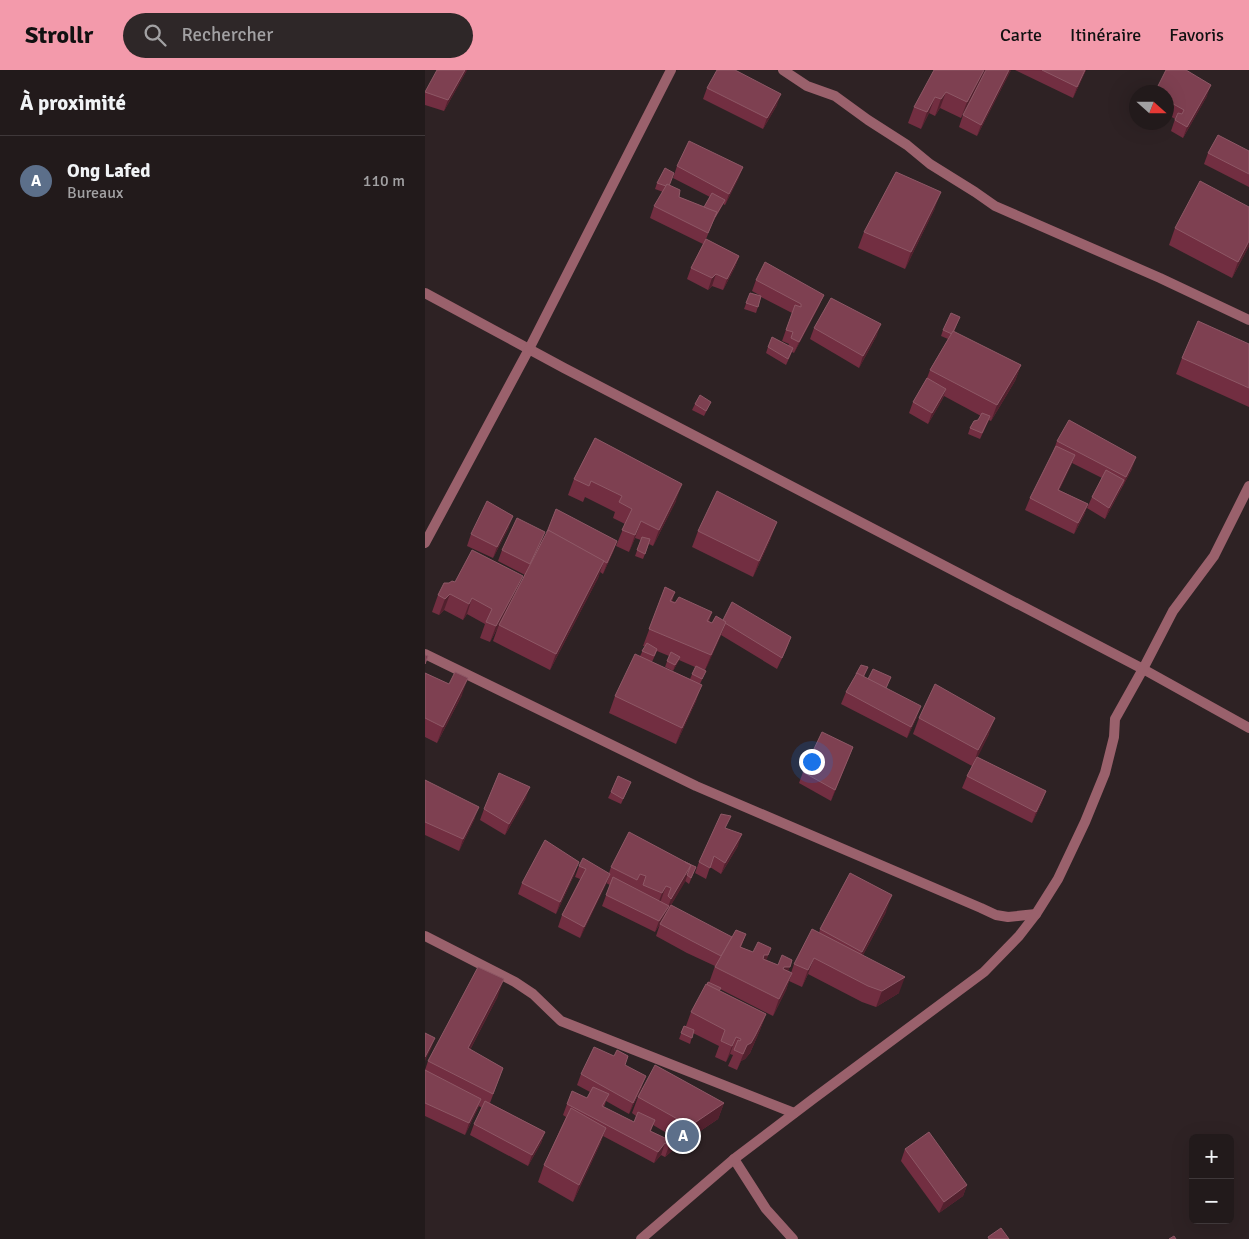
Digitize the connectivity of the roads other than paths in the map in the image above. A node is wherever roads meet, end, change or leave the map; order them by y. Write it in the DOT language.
graph roads {
  1 [pos="671,70"];
  2 [pos="783,70"];
  3 [pos="425,294"];
  4 [pos="1249,320"];
  5 [pos="529,350"];
  6 [pos="1249,486"];
  7 [pos="425,543"];
  8 [pos="425,654"];
  9 [pos="1143,669"];
  10 [pos="1249,728"];
  11 [pos="1036,914"];
  12 [pos="425,936"];
  13 [pos="794,1113"];
  14 [pos="734,1159"];
  15 [pos="643,1238"];
  16 [pos="793,1239"];
  1 -- 5 [label="street"];
  2 -- 4 [label="street"];
  3 -- 5 [label="street"];
  5 -- 7 [label="street"];
  5 -- 9 [label="street"];
  6 -- 9 [label="street"];
  8 -- 11 [label="street"];
  9 -- 10 [label="street"];
  9 -- 11 [label="street"];
  11 -- 13 [label="street"];
  12 -- 13 [label="street"];
  13 -- 14 [label="street"];
  14 -- 15 [label="street"];
  14 -- 16 [label="street"];
}
